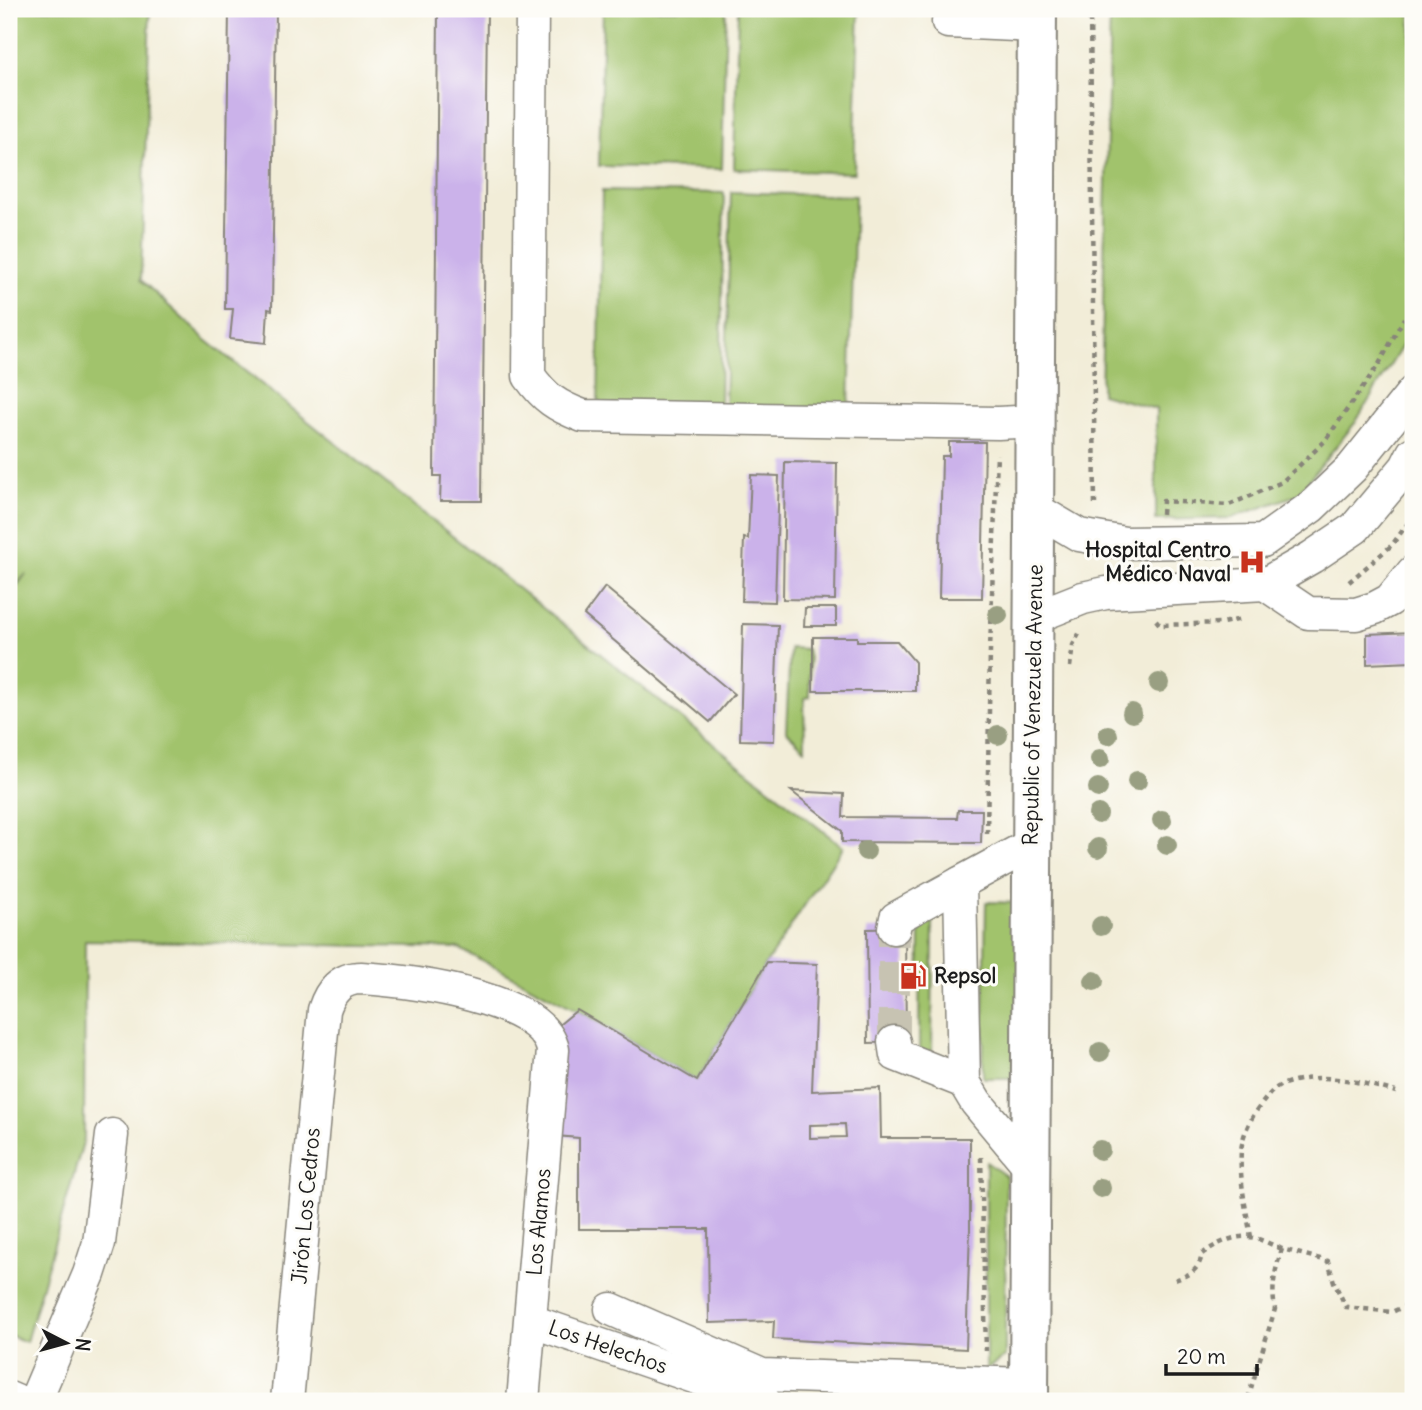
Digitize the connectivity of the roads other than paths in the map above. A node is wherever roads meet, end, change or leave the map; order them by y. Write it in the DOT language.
graph roads {
  1 [pos="532,9"];
  2 [pos="1036,17"];
  3 [pos="948,22"];
  4 [pos="1413,392"];
  5 [pos="1017,422"];
  6 [pos="1413,453"];
  7 [pos="1035,509"];
  8 [pos="1413,572"];
  9 [pos="1265,584"];
  10 [pos="1375,608"];
  11 [pos="1413,614"];
  12 [pos="1035,617"];
  13 [pos="1032,844"];
  14 [pos="968,878"];
  15 [pos="894,928"];
  16 [pos="324,1010"];
  17 [pos="894,1042"];
  18 [pos="964,1082"];
  19 [pos="112,1135"];
  20 [pos="1030,1167"];
  21 [pos="611,1309"];
  22 [pos="531,1321"];
  23 [pos="1029,1392"];
  24 [pos="9,1398"];
  25 [pos="16,1401"];
  26 [pos="35,1401"];
  27 [pos="287,1401"];
  28 [pos="523,1401"];
  29 [pos="764,1401"];
  1 -- 5 [label="street"];
  2 -- 3 [label="street"];
  2 -- 5 [label="main road, Republic of Venezuela Avenue"];
  4 -- 7 [label="street"];
  5 -- 7 [label="main road, Republic of Venezuela Avenue"];
  6 -- 9 [label="street"];
  7 -- 12 [label="main road, Republic of Venezuela Avenue"];
  8 -- 10 [label="street"];
  9 -- 10 [label="street"];
  9 -- 12 [label="street"];
  10 -- 11 [label="street"];
  12 -- 13 [label="main road, Republic of Venezuela Avenue"];
  13 -- 14 [label="street"];
  13 -- 20 [label="main road, Republic of Venezuela Avenue"];
  14 -- 15 [label="street"];
  14 -- 18 [label="street"];
  16 -- 22 [label="street, Los Alamos"];
  16 -- 27 [label="street, Jirón Los Cedros"];
  17 -- 18 [label="street"];
  18 -- 20 [label="street"];
  19 -- 26 [label="street"];
  20 -- 23 [label="main road, Republic of Venezuela Avenue"];
  21 -- 23 [label="street"];
  22 -- 28 [label="street, Los Alamos"];
  22 -- 29 [label="street, Los Helechos"];
  24 -- 25 [label="street"];
}
